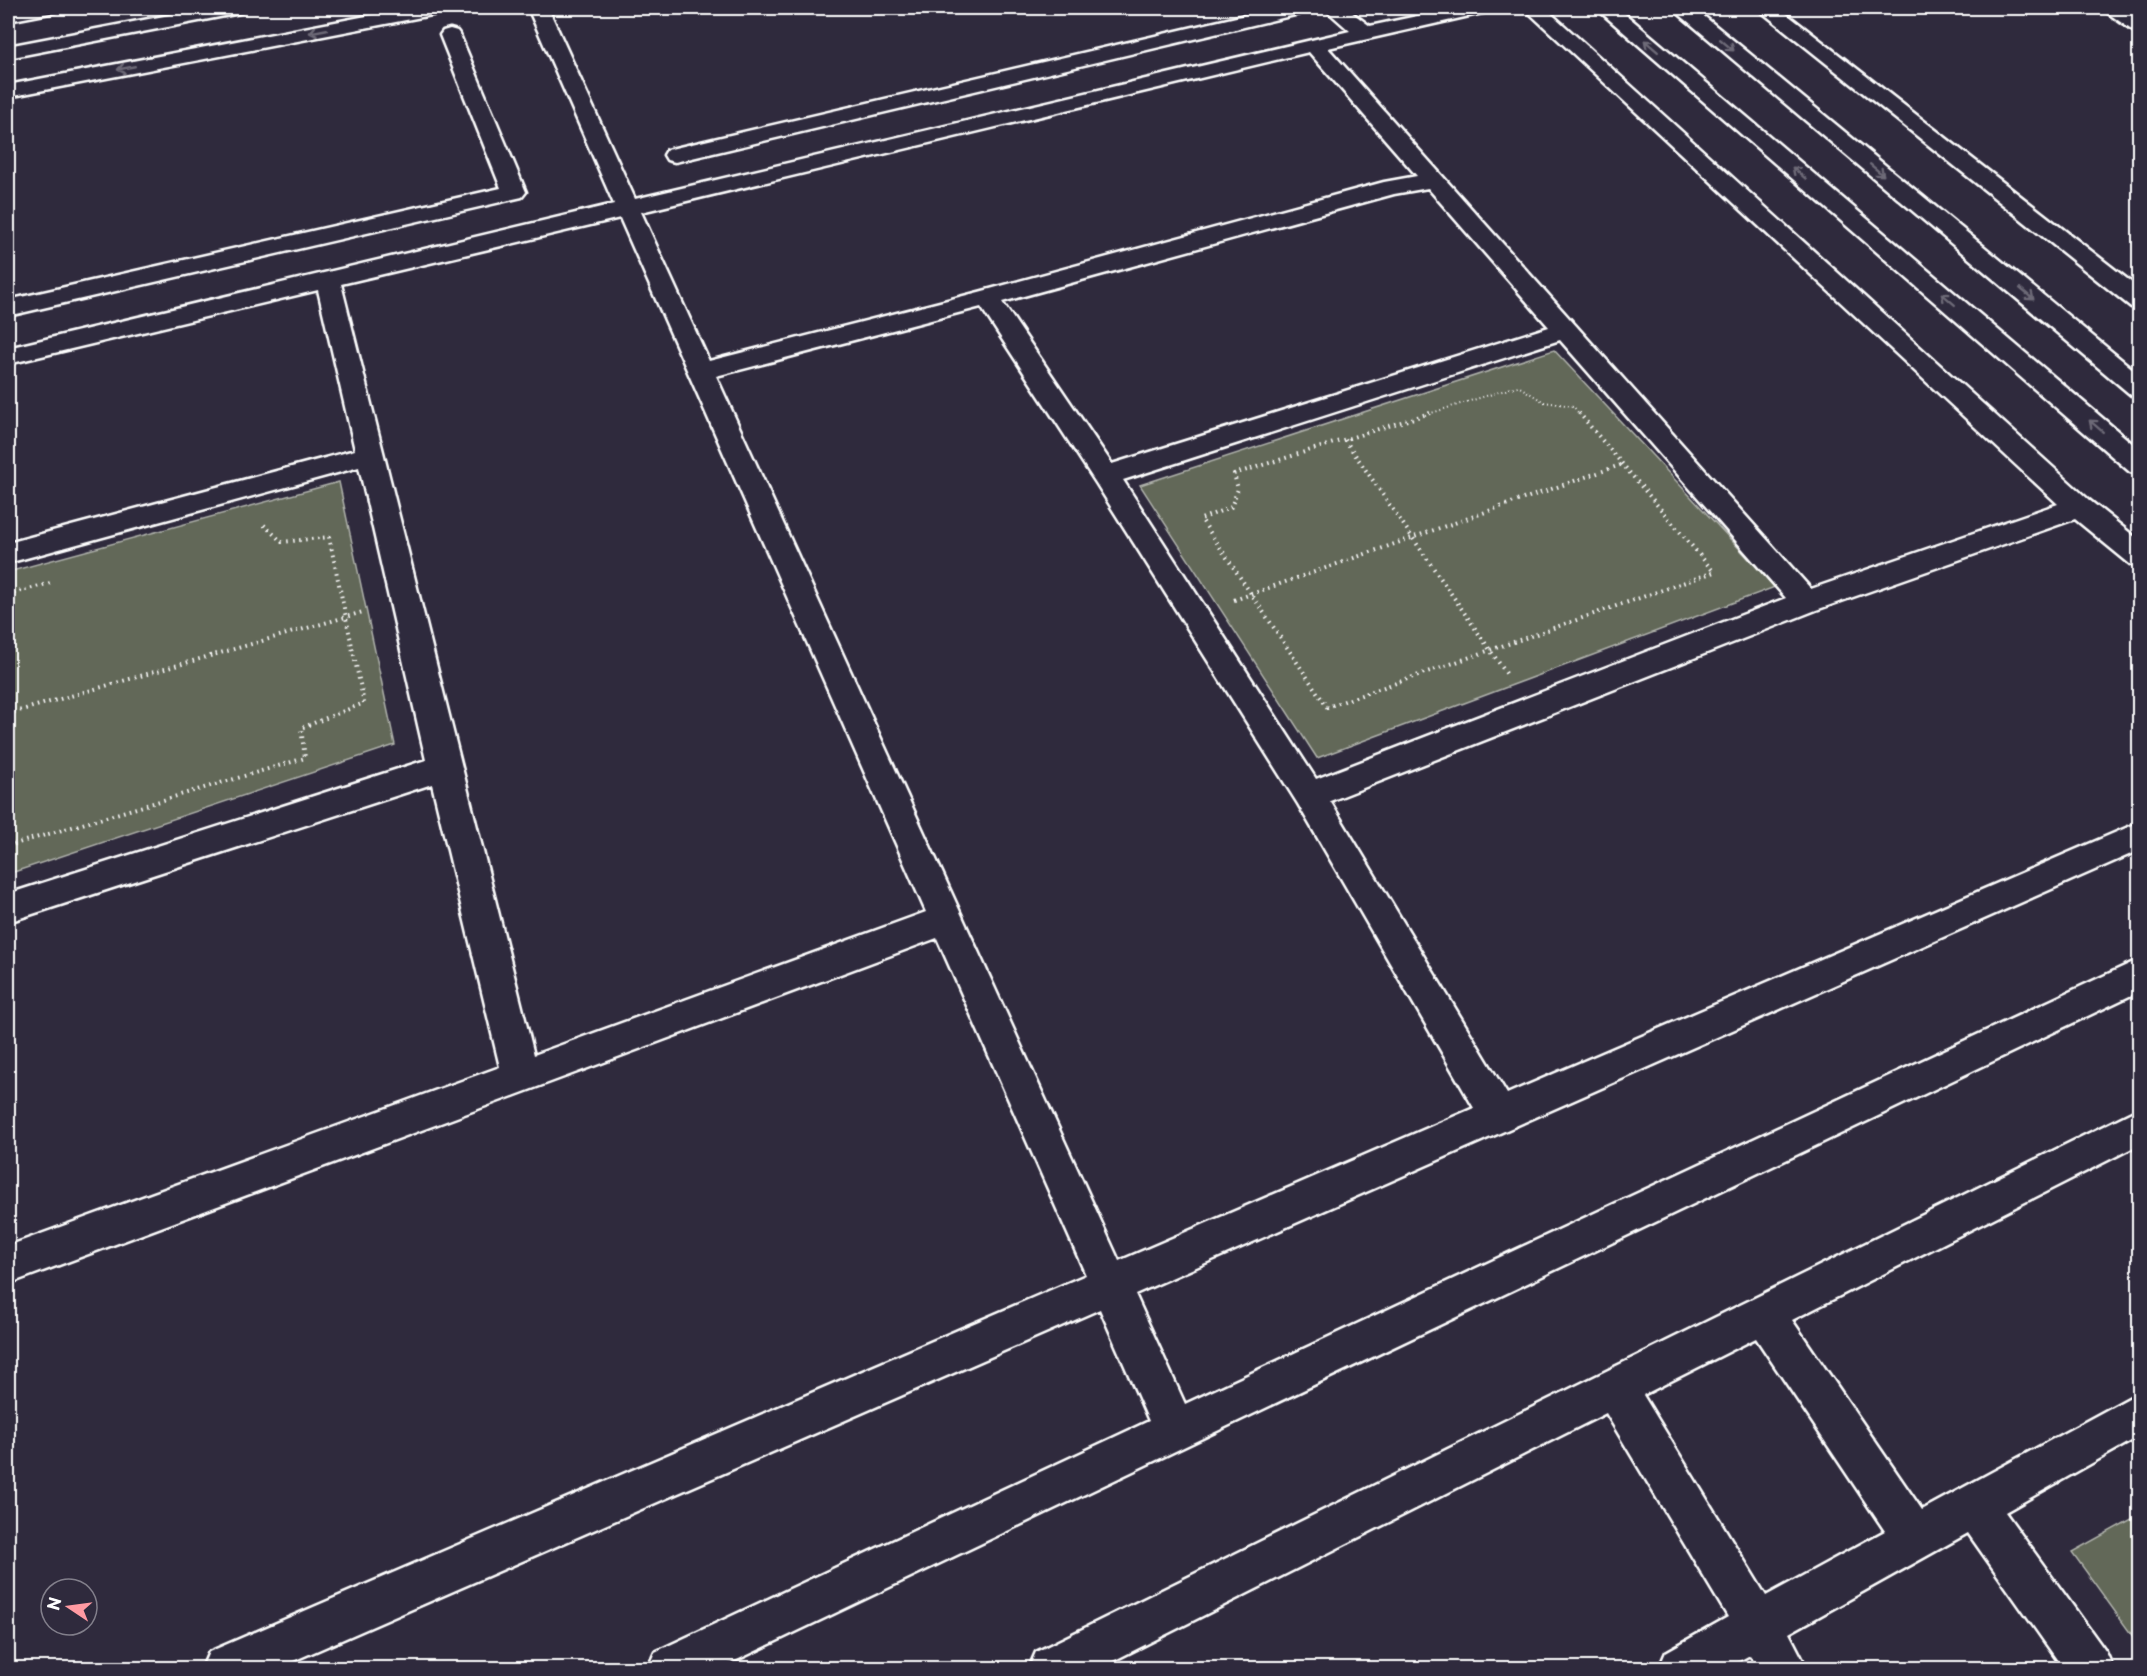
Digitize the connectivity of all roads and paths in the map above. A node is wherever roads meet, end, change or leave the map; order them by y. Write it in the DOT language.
graph roads {
  1 [pos="48,8"];
  2 [pos="235,8"];
  3 [pos="437,8"];
  4 [pos="538,8"];
  5 [pos="1299,8"];
  6 [pos="1334,8"];
  7 [pos="1480,8"];
  8 [pos="1534,8"];
  9 [pos="1606,8"];
  10 [pos="1682,8"];
  11 [pos="1767,8"];
  12 [pos="2110,8"];
  13 [pos="8,15"];
  14 [pos="2139,27"];
  15 [pos="1366,33"];
  16 [pos="450,35"];
  17 [pos="1314,45"];
  18 [pos="8,52"];
  19 [pos="8,92"];
  20 [pos="675,155"];
  21 [pos="1432,181"];
  22 [pos="627,210"];
  23 [pos="328,280"];
  24 [pos="987,298"];
  25 [pos="2139,302"];
  26 [pos="8,308"];
  27 [pos="1565,330"];
  28 [pos="8,356"];
  29 [pos="700,372"];
  30 [pos="2139,388"];
  31 [pos="1345,440"];
  32 [pos="369,455"];
  33 [pos="1623,464"];
  34 [pos="2139,465"];
  35 [pos="1106,476"];
  36 [pos="2079,507"];
  37 [pos="254,527"];
  38 [pos="1413,538"];
  39 [pos="8,553"];
  40 [pos="2139,557"];
  41 [pos="52,583"];
  42 [pos="1251,594"];
  43 [pos="8,595"];
  44 [pos="404,600"];
  45 [pos="1806,602"];
  46 [pos="1194,614"];
  47 [pos="345,616"];
  48 [pos="1490,650"];
  49 [pos="1531,709"];
  50 [pos="8,714"];
  51 [pos="444,767"];
  52 [pos="1309,795"];
  53 [pos="2139,835"];
  54 [pos="8,846"];
  55 [pos="8,908"];
  56 [pos="946,920"];
  57 [pos="2139,974"];
  58 [pos="521,1077"];
  59 [pos="1499,1115"];
  60 [pos="2139,1125"];
  61 [pos="8,1265"];
  62 [pos="1110,1286"];
  63 [pos="1763,1313"];
  64 [pos="1615,1388"];
  65 [pos="2139,1413"];
  66 [pos="1175,1430"];
  67 [pos="1974,1506"];
  68 [pos="1916,1538"];
  69 [pos="1758,1626"];
  70 [pos="225,1668"];
  71 [pos="670,1668"];
  72 [pos="1052,1668"];
  73 [pos="1682,1668"];
  74 [pos="1784,1668"];
  75 [pos="2090,1668"];
  1 -- 13 [label="street"];
  2 -- 18 [label="street"];
  3 -- 19 [label="street, one-way"];
  4 -- 22 [label="street"];
  5 -- 20 [label="street"];
  6 -- 15 [label="street"];
  7 -- 15 [label="street"];
  8 -- 36 [label="street"];
  34 -- 9 [label="street, one-way"];
  10 -- 30 [label="street, one-way"];
  11 -- 25 [label="street"];
  12 -- 14 [label="street"];
  15 -- 17 [label="street"];
  16 -- 26 [label="street"];
  17 -- 21 [label="street"];
  17 -- 22 [label="street"];
  21 -- 24 [label="street"];
  21 -- 27 [label="street"];
  22 -- 23 [label="street"];
  22 -- 29 [label="street"];
  23 -- 28 [label="street"];
  23 -- 32 [label="street"];
  24 -- 29 [label="street"];
  24 -- 35 [label="street"];
  27 -- 35 [label="street"];
  27 -- 45 [label="street"];
  29 -- 56 [label="street"];
  31 -- 33 [label="path"];
  31 -- 38 [label="path"];
  31 -- 42 [label="path"];
  32 -- 39 [label="street"];
  32 -- 44 [label="street"];
  33 -- 38 [label="path"];
  33 -- 48 [label="path"];
  35 -- 46 [label="street"];
  36 -- 40 [label="street"];
  36 -- 45 [label="street"];
  37 -- 47 [label="path"];
  38 -- 42 [label="path"];
  38 -- 48 [label="path"];
  41 -- 43 [label="path"];
  42 -- 46 [label="path"];
  42 -- 48 [label="path"];
  44 -- 47 [label="path"];
  44 -- 51 [label="street"];
  45 -- 49 [label="street"];
  46 -- 52 [label="street"];
  47 -- 50 [label="path"];
  47 -- 54 [label="path"];
  48 -- 49 [label="path"];
  49 -- 52 [label="street"];
  51 -- 55 [label="street"];
  51 -- 58 [label="street"];
  52 -- 59 [label="street"];
  53 -- 59 [label="street"];
  56 -- 58 [label="street"];
  56 -- 62 [label="street"];
  57 -- 66 [label="street"];
  58 -- 61 [label="street"];
  59 -- 62 [label="street"];
  60 -- 63 [label="street"];
  62 -- 66 [label="street"];
  62 -- 70 [label="street"];
  63 -- 64 [label="street"];
  63 -- 68 [label="street"];
  64 -- 69 [label="street"];
  64 -- 72 [label="street"];
  65 -- 67 [label="street"];
  66 -- 71 [label="street"];
  67 -- 68 [label="street"];
  67 -- 75 [label="street"];
  68 -- 69 [label="street"];
  69 -- 73 [label="street"];
  69 -- 74 [label="street"];
}
